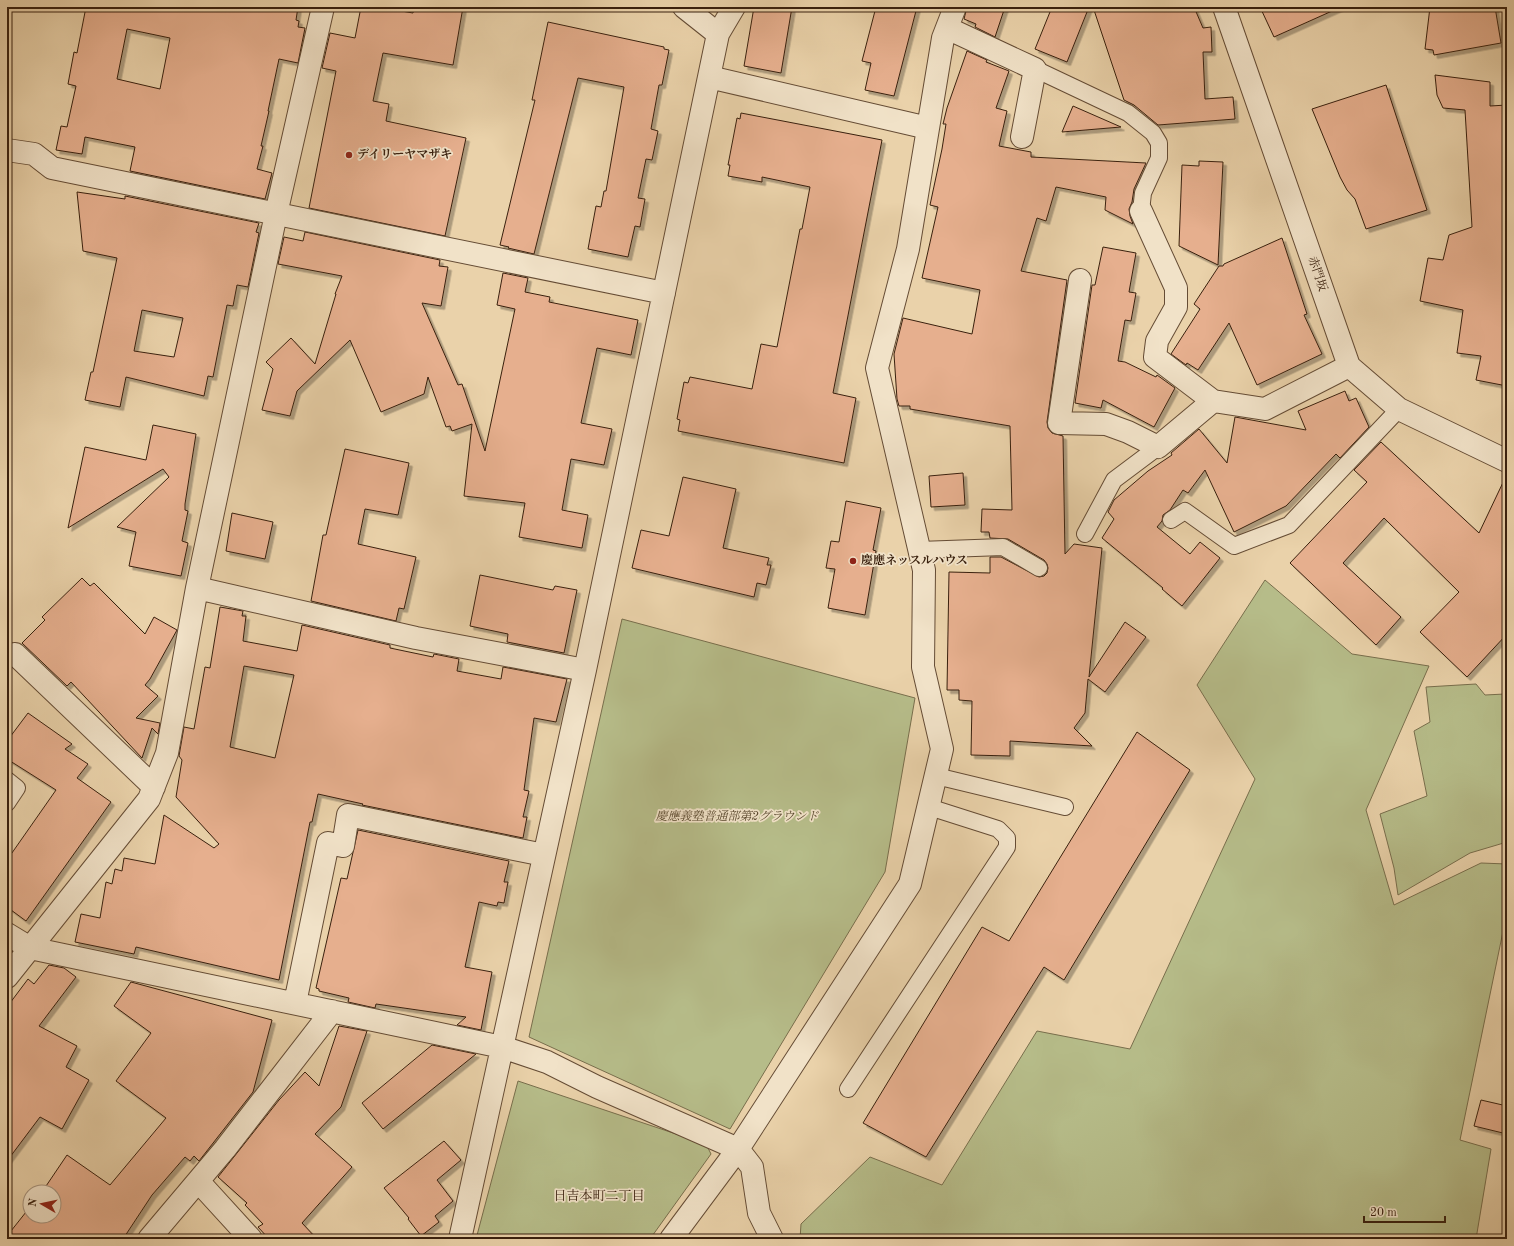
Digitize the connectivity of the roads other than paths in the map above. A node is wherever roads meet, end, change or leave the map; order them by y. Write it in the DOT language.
graph roads {
  1 [pos="323,7"];
  2 [pos="684,7"];
  3 [pos="734,7"];
  4 [pos="955,7"];
  5 [pos="1224,7"];
  6 [pos="947,28"];
  7 [pos="718,34"];
  8 [pos="1035,69"];
  9 [pos="709,76"];
  10 [pos="928,128"];
  11 [pos="1022,137"];
  12 [pos="7,150"];
  13 [pos="1141,211"];
  14 [pos="276,214"];
  15 [pos="1080,280"];
  16 [pos="664,293"];
  17 [pos="1349,366"];
  18 [pos="1214,401"];
  19 [pos="1399,409"];
  20 [pos="1158,447"];
  21 [pos="1507,462"];
  22 [pos="1171,520"];
  23 [pos="1085,534"];
  24 [pos="919,550"];
  25 [pos="1039,568"];
  26 [pos="197,588"];
  27 [pos="15,654"];
  28 [pos="585,670"];
  29 [pos="936,776"];
  30 [pos="7,780"];
  31 [pos="154,787"];
  32 [pos="7,803"];
  33 [pos="929,807"];
  34 [pos="1064,808"];
  35 [pos="544,855"];
  36 [pos="7,934"];
  37 [pos="30,948"];
  38 [pos="7,977"];
  39 [pos="295,1003"];
  40 [pos="332,1011"];
  41 [pos="502,1047"];
  42 [pos="848,1089"];
  43 [pos="738,1149"];
  44 [pos="198,1181"];
  45 [pos="149,1239"];
  46 [pos="251,1239"];
  47 [pos="460,1239"];
  48 [pos="671,1239"];
  49 [pos="772,1239"];
  1 -- 14 [label="street"];
  2 -- 7 [label="street"];
  3 -- 7 [label="street"];
  4 -- 6 [label="street"];
  5 -- 17 [label="street, 赤門坂"];
  6 -- 8 [label="street"];
  6 -- 10 [label="street"];
  7 -- 9 [label="street"];
  8 -- 11 [label="street"];
  8 -- 13 [label="lane"];
  9 -- 10 [label="street"];
  9 -- 16 [label="street"];
  10 -- 24 [label="street"];
  12 -- 14 [label="street"];
  13 -- 18 [label="street"];
  14 -- 16 [label="street"];
  14 -- 26 [label="street"];
  15 -- 20 [label="street"];
  16 -- 28 [label="street"];
  17 -- 18 [label="street"];
  17 -- 19 [label="street"];
  18 -- 20 [label="street"];
  19 -- 21 [label="street"];
  19 -- 22 [label="lane"];
  20 -- 23 [label="lane"];
  24 -- 25 [label="lane"];
  24 -- 29 [label="street"];
  26 -- 28 [label="street"];
  26 -- 31 [label="street"];
  27 -- 31 [label="street"];
  28 -- 35 [label="street"];
  29 -- 33 [label="street"];
  29 -- 34 [label="lane"];
  30 -- 32 [label="lane"];
  31 -- 37 [label="street"];
  33 -- 42 [label="lane"];
  33 -- 43 [label="street"];
  35 -- 39 [label="street"];
  35 -- 41 [label="street"];
  36 -- 37 [label="street"];
  37 -- 38 [label="street"];
  37 -- 39 [label="street"];
  39 -- 40 [label="street"];
  40 -- 41 [label="street"];
  40 -- 44 [label="street"];
  41 -- 43 [label="street"];
  41 -- 47 [label="street"];
  43 -- 48 [label="street"];
  43 -- 49 [label="street"];
  44 -- 45 [label="street"];
  44 -- 46 [label="street"];
}
